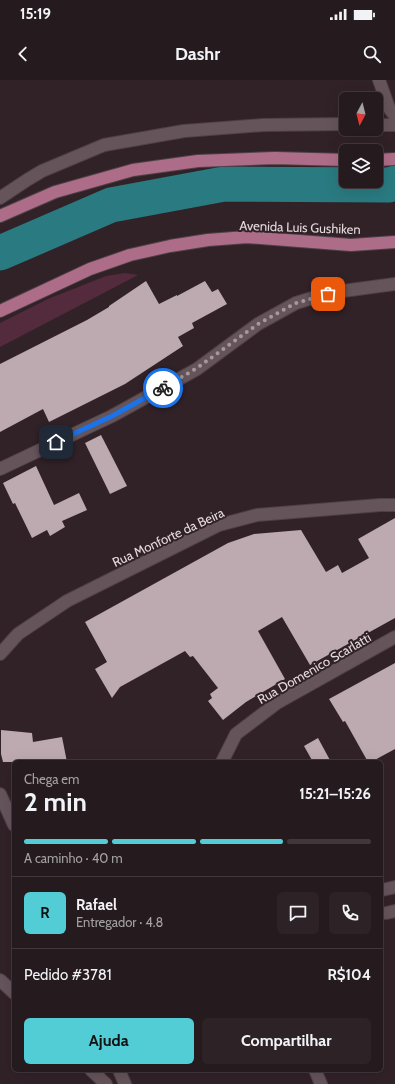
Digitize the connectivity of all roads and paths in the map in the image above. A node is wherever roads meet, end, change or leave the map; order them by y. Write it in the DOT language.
graph roads {
  1 [pos="379,80"];
  2 [pos="395,116"];
  3 [pos="339,124"];
  4 [pos="383,125"];
  5 [pos="395,125"];
  6 [pos="395,159"];
  7 [pos="339,160"];
  8 [pos="383,160"];
  9 [pos="0,198"];
  10 [pos="0,216"];
  11 [pos="395,242"];
  12 [pos="395,284"];
  13 [pos="0,311"];
  14 [pos="0,469"];
  15 [pos="395,505"];
  16 [pos="395,637"];
  17 [pos="0,654"];
  18 [pos="223,760"];
  19 [pos="0,794"];
  20 [pos="12,821"];
  21 [pos="395,887"];
  22 [pos="383,890"];
  23 [pos="0,980"];
  24 [pos="12,991"];
  25 [pos="93,1072"];
  26 [pos="120,1072"];
  27 [pos="316,1072"];
  28 [pos="106,1084"];
  29 [pos="125,1084"];
  30 [pos="321,1084"];
  1 -- 2 [label="street"];
  3 -- 9 [label="street"];
  4 -- 5 [label="street"];
  6 -- 8 [label="main road"];
  7 -- 10 [label="main road"];
  11 -- 13 [label="main road, Avenida Luis Gushiken"];
  12 -- 14 [label="street"];
  15 -- 17 [label="street, Rua Monforte da Beira"];
  16 -- 18 [label="street, Rua Domenico Scarlatti"];
  19 -- 20 [label="street"];
  21 -- 22 [label="street"];
  23 -- 24 [label="street"];
  25 -- 28 [label="street"];
  26 -- 29 [label="street"];
  27 -- 30 [label="street"];
}
